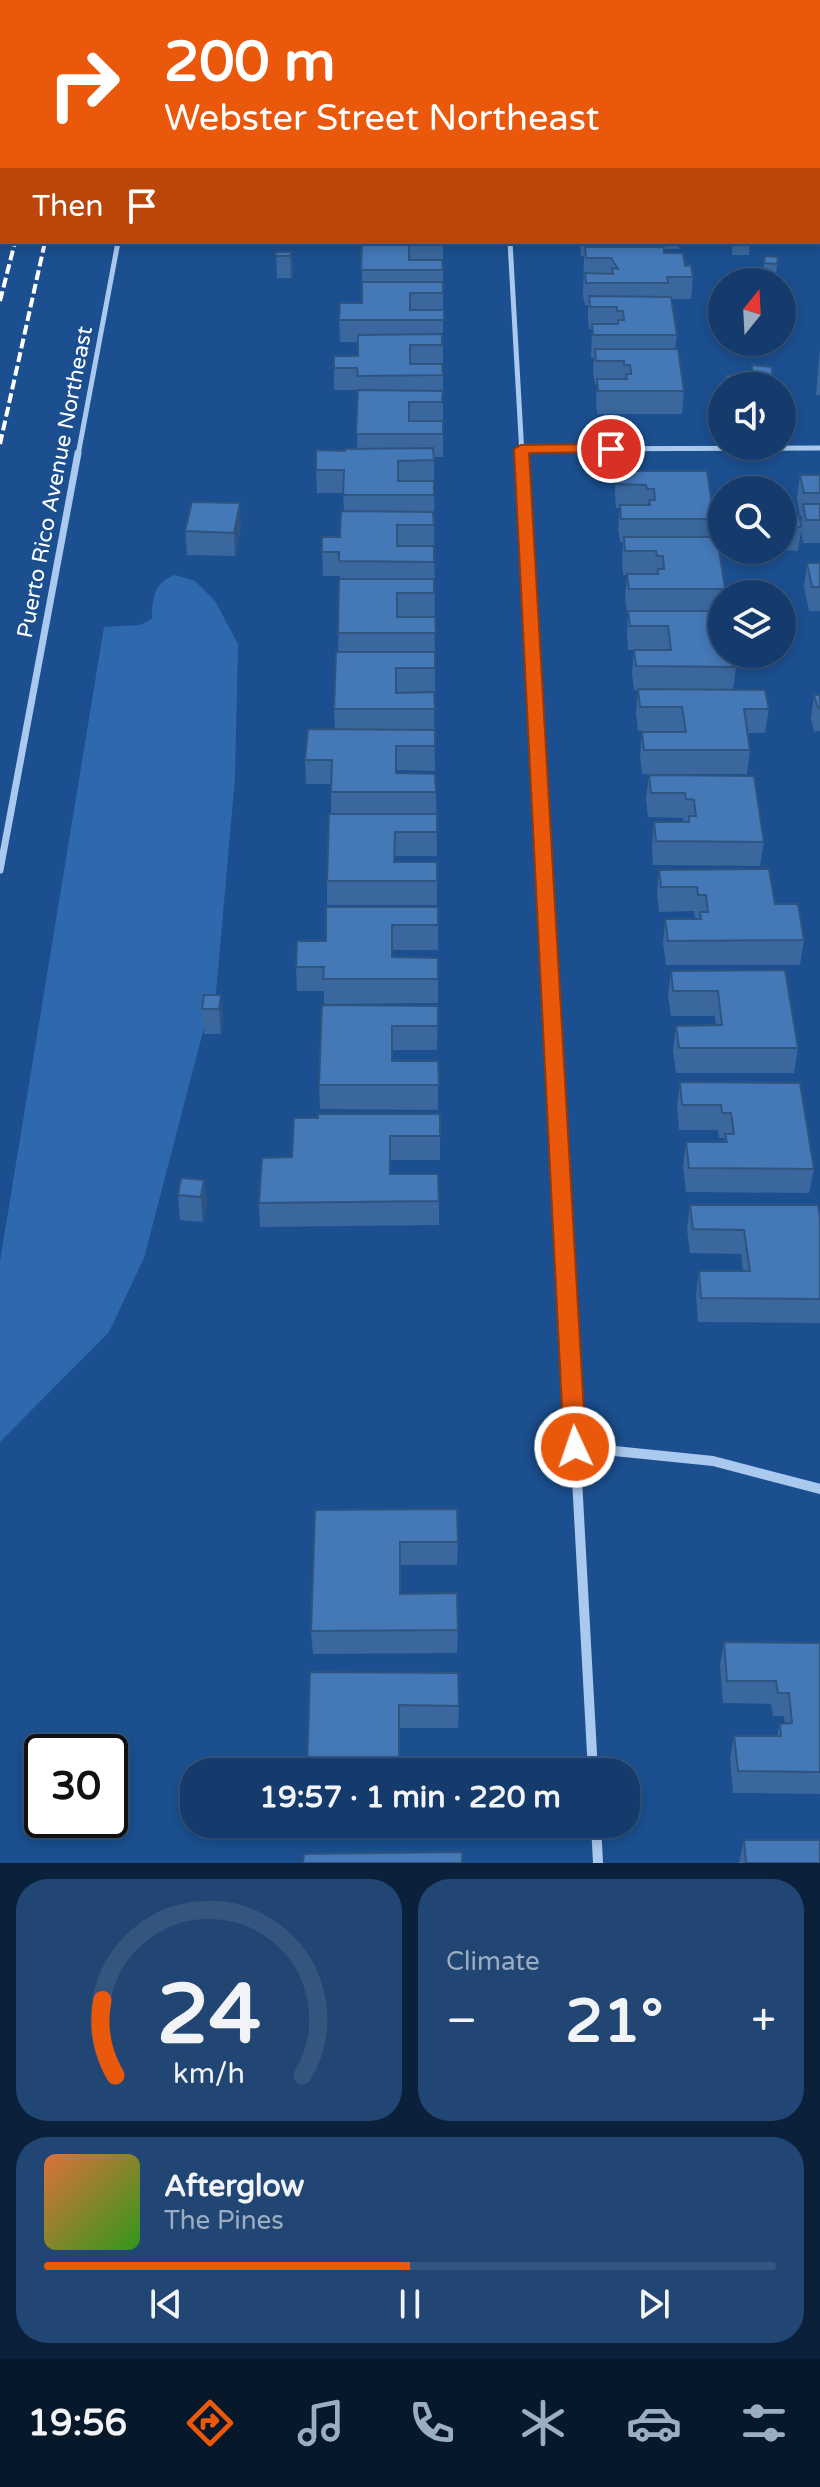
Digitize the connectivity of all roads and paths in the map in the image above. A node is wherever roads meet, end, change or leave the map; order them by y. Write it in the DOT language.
graph roads {
  1 [pos="118,244"];
  2 [pos="510,244"];
  3 [pos="820,448"];
  4 [pos="521,449"];
  5 [pos="0,870"];
  6 [pos="575,1447"];
  7 [pos="820,1489"];
  8 [pos="592,1758"];
  9 [pos="597,1838"];
  10 [pos="598,1863"];
  1 -- 5 [label="street, Puerto Rico Avenue Northeast"];
  2 -- 4 [label="street"];
  3 -- 4 [label="street"];
  4 -- 6 [label="street"];
  6 -- 7 [label="street"];
  6 -- 8 [label="street"];
  9 -- 10 [label="street"];
}
